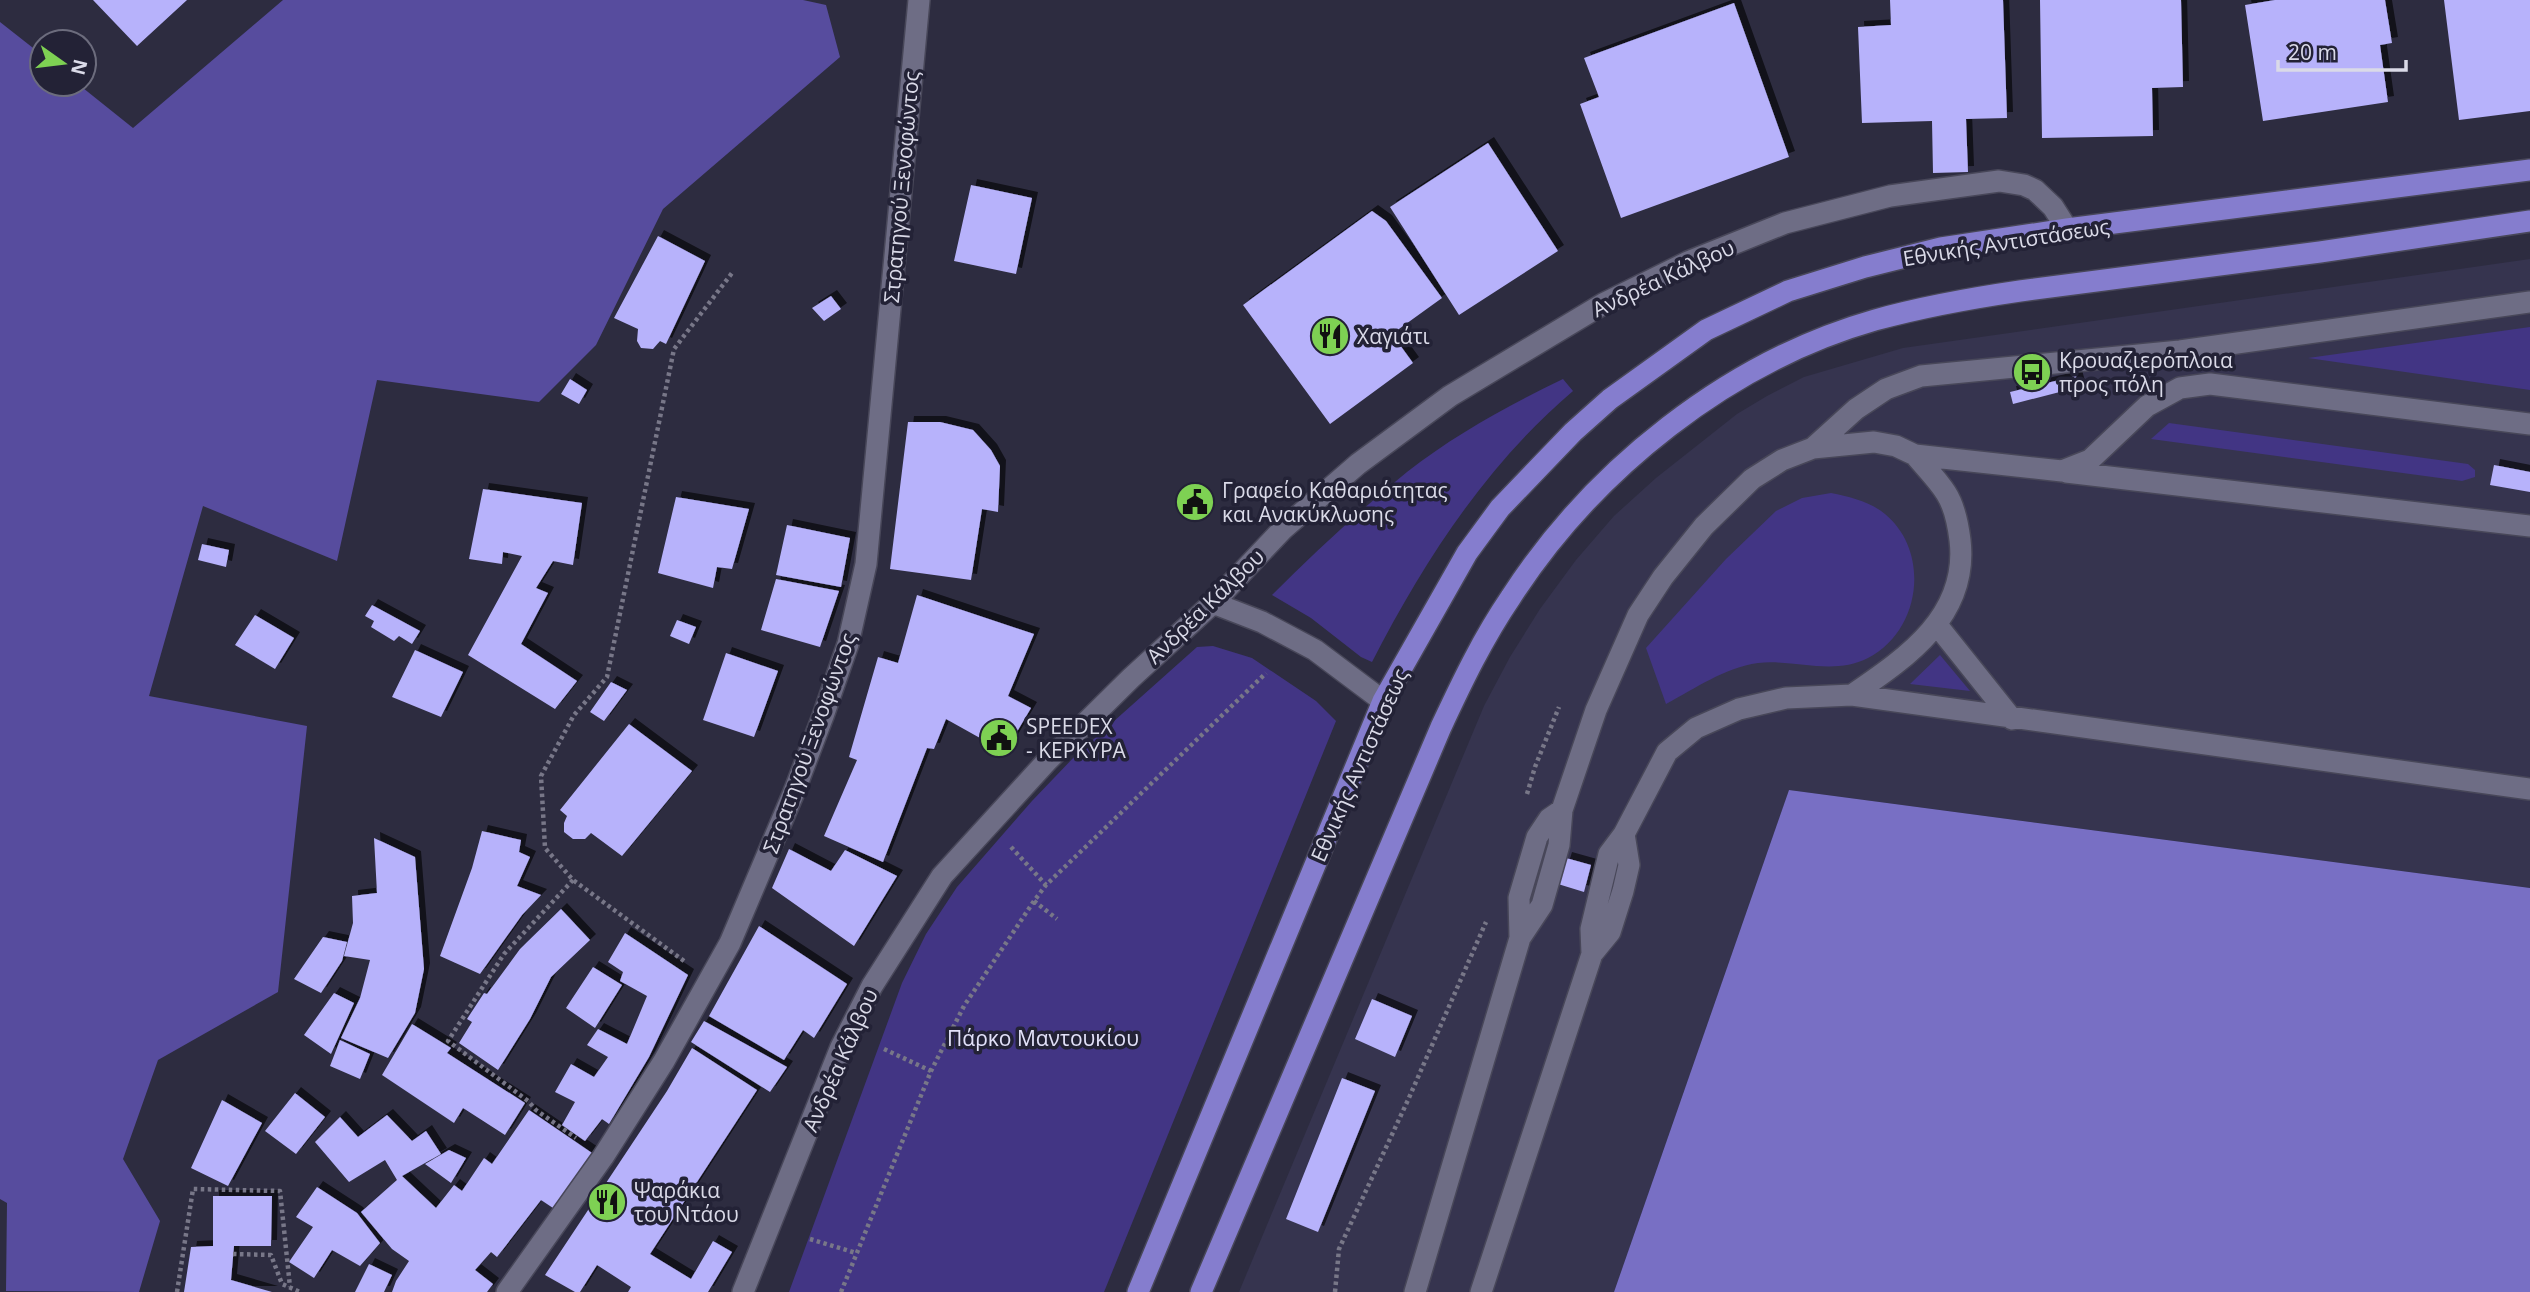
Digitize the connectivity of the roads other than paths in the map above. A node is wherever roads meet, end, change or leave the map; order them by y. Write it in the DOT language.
graph roads {
  1 [pos="919,0"];
  2 [pos="2530,170"];
  3 [pos="2530,221"];
  4 [pos="2067,229"];
  5 [pos="2530,302"];
  6 [pos="2180,351"];
  7 [pos="2180,388"];
  8 [pos="2530,424"];
  9 [pos="1812,448"];
  10 [pos="1915,455"];
  11 [pos="2062,471"];
  12 [pos="2530,526"];
  13 [pos="1213,603"];
  14 [pos="1937,625"];
  15 [pos="1852,695"];
  16 [pos="1383,701"];
  17 [pos="2012,719"];
  18 [pos="2530,789"];
  19 [pos="507,1292"];
  20 [pos="743,1292"];
  21 [pos="1138,1292"];
  22 [pos="1200,1292"];
  23 [pos="1415,1292"];
  24 [pos="1481,1292"];
  1 -- 19 [label="street, Στρατηγού Ξενοφώντος"];
  2 -- 4 [label="main road, Εθνικής Αντιστάσεως"];
  3 -- 22 [label="main road"];
  4 -- 13 [label="street, Ανδρέα Κάλβου"];
  4 -- 16 [label="main road, Εθνικής Αντιστάσεως"];
  5 -- 6 [label="street"];
  6 -- 7 [label="street"];
  6 -- 9 [label="street"];
  7 -- 8 [label="street"];
  7 -- 11 [label="street"];
  9 -- 10 [label="street"];
  9 -- 23 [label="street"];
  10 -- 11 [label="street"];
  10 -- 14 [label="street"];
  11 -- 12 [label="street"];
  13 -- 16 [label="street"];
  13 -- 20 [label="street, Ανδρέα Κάλβου"];
  14 -- 15 [label="street"];
  14 -- 17 [label="street"];
  15 -- 17 [label="street"];
  15 -- 24 [label="street"];
  16 -- 21 [label="main road, Εθνικής Αντιστάσεως"];
  17 -- 18 [label="street"];
}
